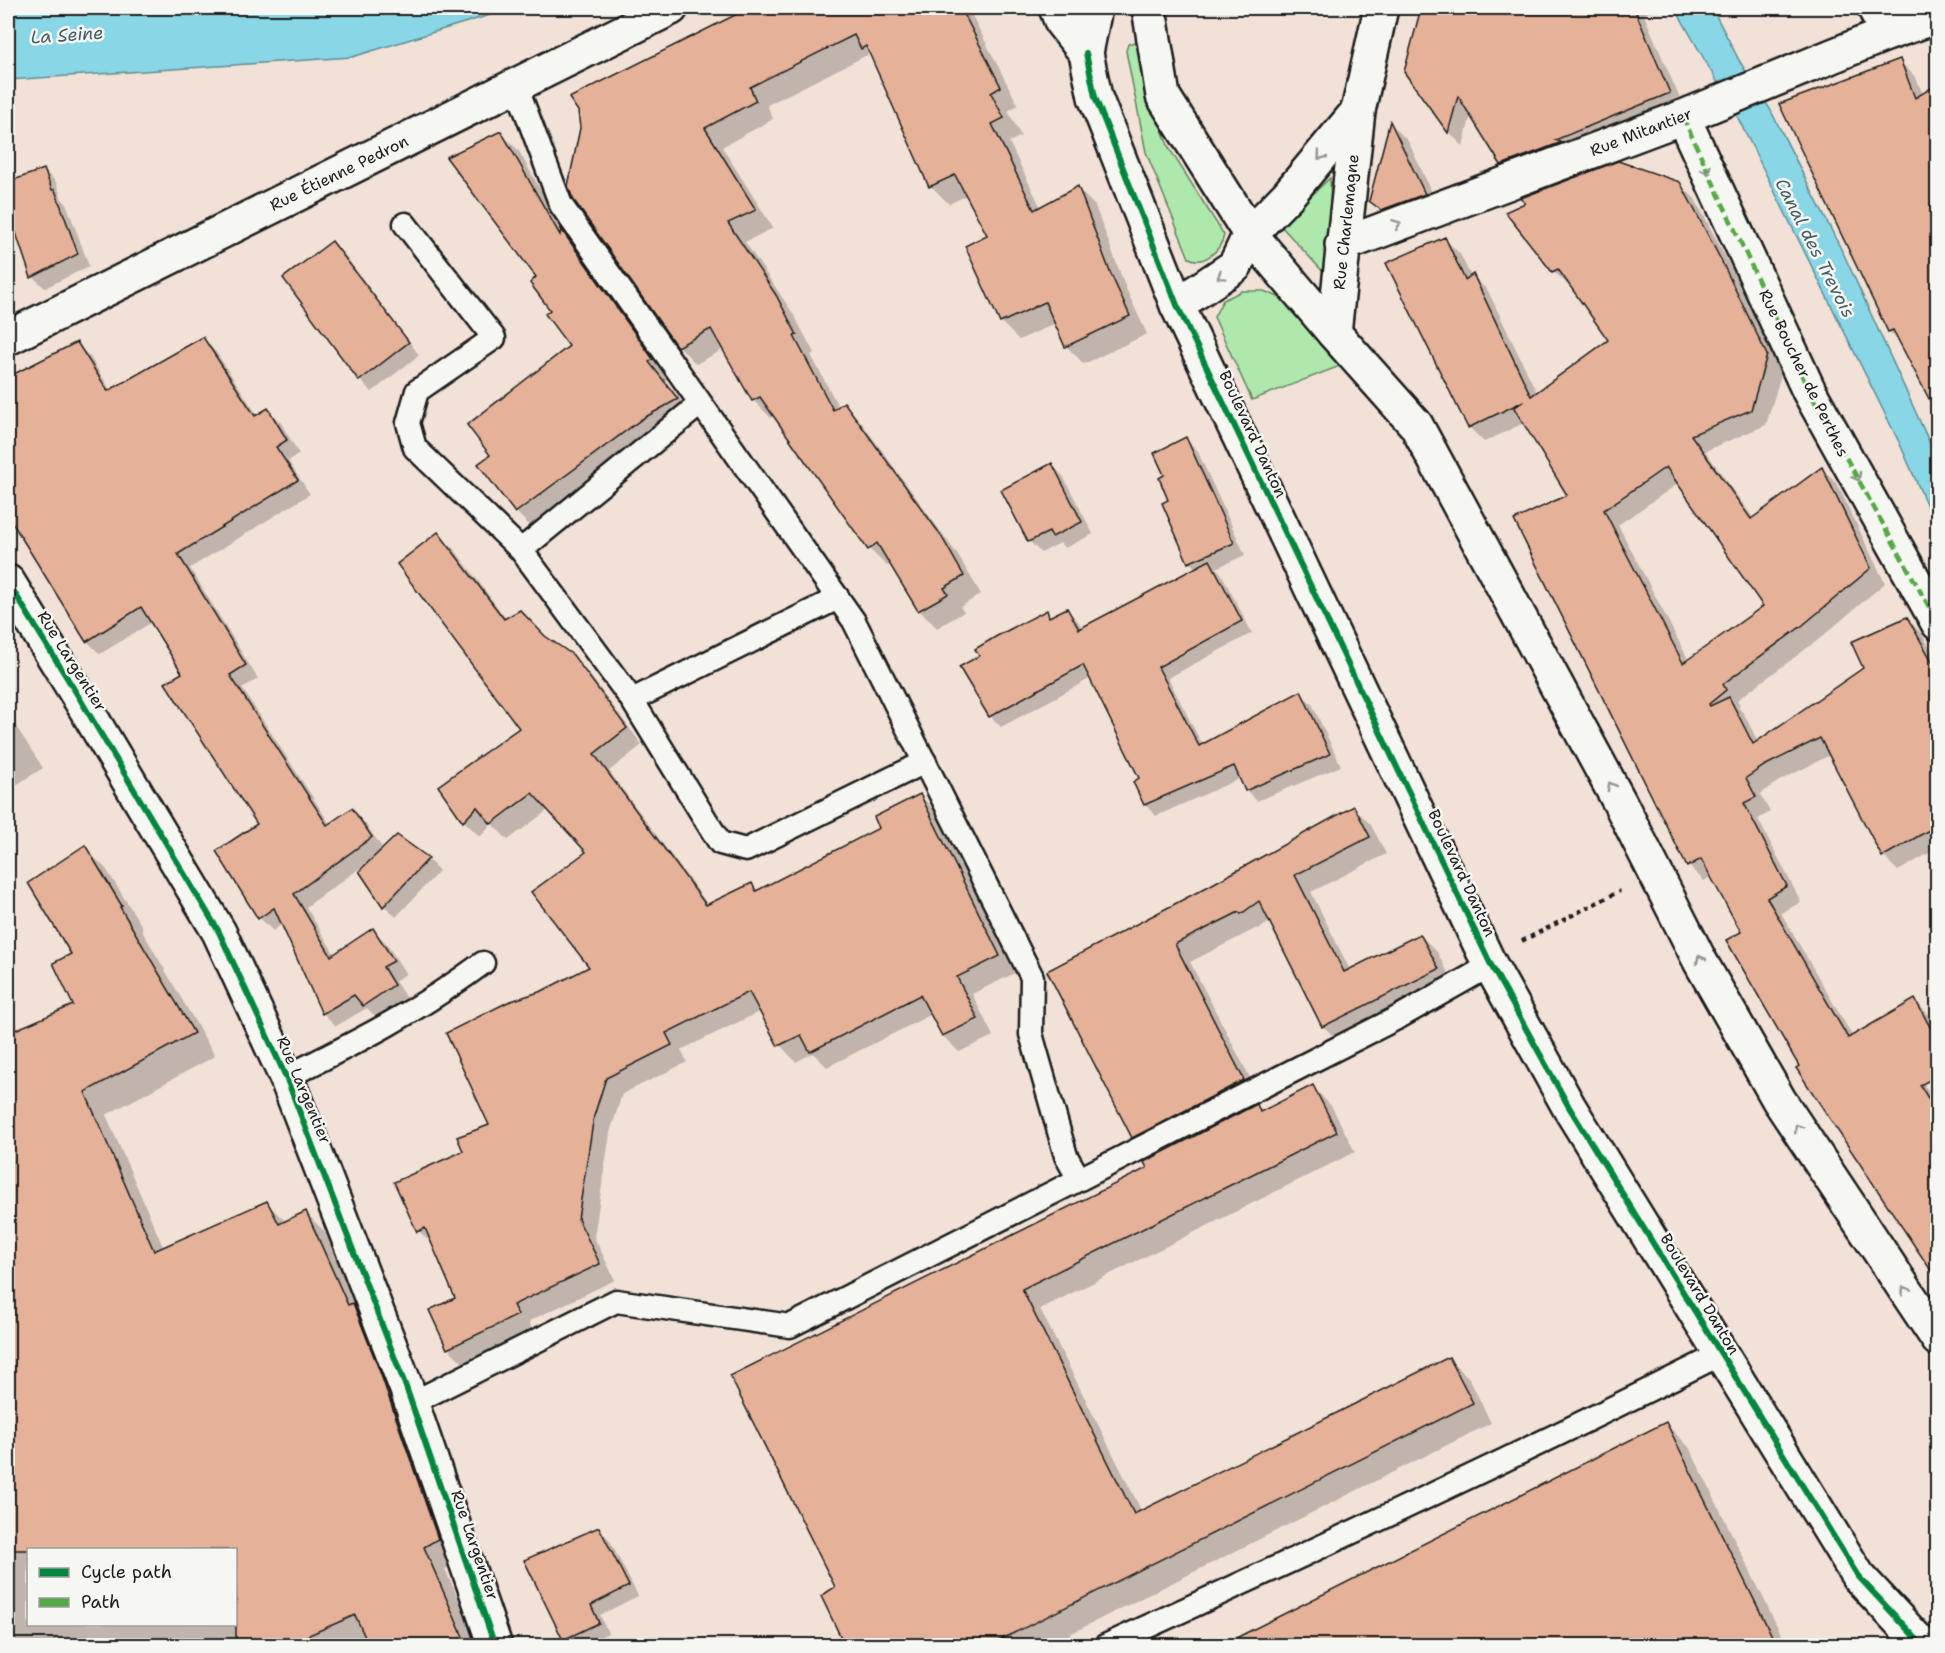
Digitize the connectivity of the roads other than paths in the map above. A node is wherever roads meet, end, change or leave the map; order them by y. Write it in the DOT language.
graph roads {
  1 [pos="671,8"];
  2 [pos="1056,8"];
  3 [pos="1095,8"];
  4 [pos="1149,8"];
  5 [pos="1381,8"];
  6 [pos="1938,16"];
  7 [pos="1881,21"];
  8 [pos="1086,53"];
  9 [pos="516,85"];
  10 [pos="1358,111"];
  11 [pos="1683,117"];
  12 [pos="405,224"];
  13 [pos="1250,234"];
  14 [pos="1342,245"];
  15 [pos="1177,305"];
  16 [pos="1334,333"];
  17 [pos="8,338"];
  18 [pos="700,404"];
  19 [pos="521,550"];
  20 [pos="8,582"];
  21 [pos="838,598"];
  22 [pos="1938,623"];
  23 [pos="632,700"];
  24 [pos="925,762"];
  25 [pos="1502,955"];
  26 [pos="483,963"];
  27 [pos="286,1077"];
  28 [pos="1079,1179"];
  29 [pos="1938,1339"];
  30 [pos="1721,1354"];
  31 [pos="412,1403"];
  32 [pos="495,1646"];
  33 [pos="1105,1646"];
  34 [pos="1923,1646"];
  1 -- 9 [label="street, Rue Étienne Pedron"];
  2 -- 8 [label="street"];
  3 -- 8 [label="street, Boulevard Danton"];
  4 -- 13 [label="street"];
  5 -- 10 [label="street, Rue Charlemagne"];
  6 -- 7 [label="street, Rue Mitantier"];
  7 -- 11 [label="street, Rue Mitantier"];
  8 -- 15 [label="street, Boulevard Danton"];
  9 -- 17 [label="street, Rue Étienne Pedron"];
  9 -- 18 [label="lane"];
  10 -- 13 [label="street, Rue Charlemagne, one-way"];
  10 -- 14 [label="street, Rue Charlemagne"];
  14 -- 11 [label="street, Rue Mitantier, one-way"];
  11 -- 22 [label="street, Rue Boucher de Perthes, one-way"];
  12 -- 19 [label="lane"];
  13 -- 15 [label="street, one-way"];
  13 -- 16 [label="street"];
  14 -- 16 [label="street, Rue Charlemagne"];
  15 -- 25 [label="street, Boulevard Danton"];
  29 -- 16 [label="street, one-way"];
  18 -- 19 [label="lane"];
  18 -- 21 [label="lane"];
  19 -- 23 [label="lane"];
  20 -- 27 [label="street, Rue Largentier"];
  21 -- 23 [label="lane"];
  21 -- 24 [label="lane"];
  23 -- 24 [label="lane"];
  24 -- 28 [label="lane"];
  25 -- 28 [label="lane"];
  25 -- 30 [label="street, Boulevard Danton"];
  26 -- 27 [label="lane"];
  27 -- 31 [label="street, Rue Largentier"];
  28 -- 31 [label="lane"];
  30 -- 33 [label="lane"];
  30 -- 34 [label="street, Boulevard Danton"];
  31 -- 32 [label="street, Rue Largentier"];
}
